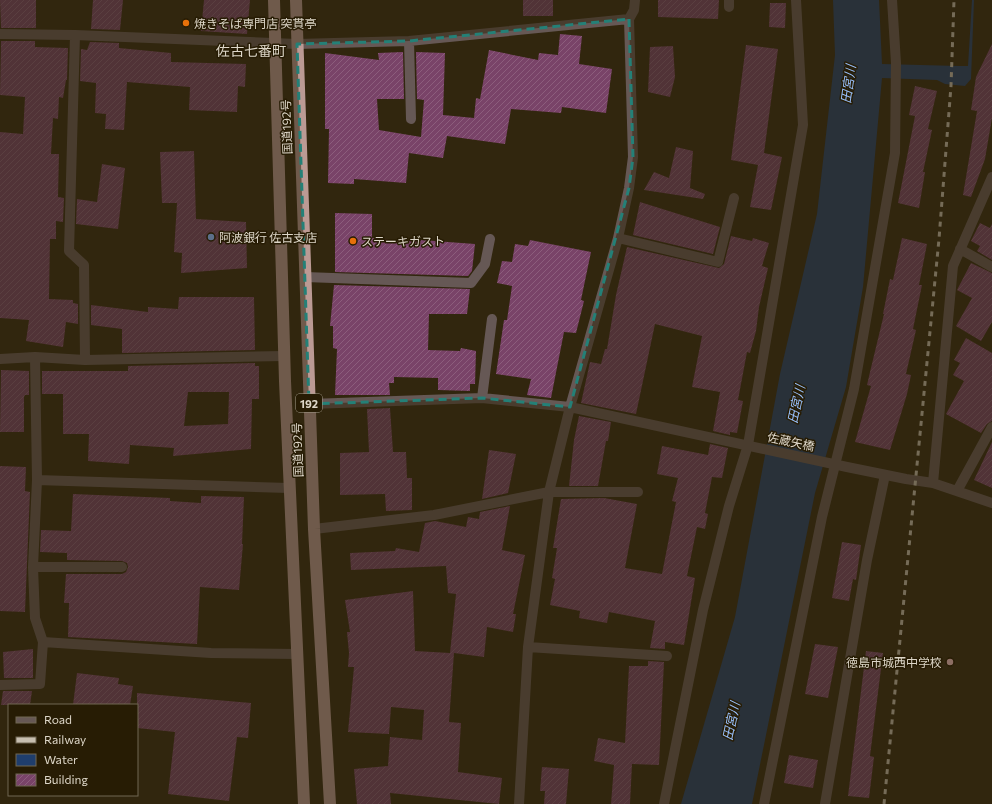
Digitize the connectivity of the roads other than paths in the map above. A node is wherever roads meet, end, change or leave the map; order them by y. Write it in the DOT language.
graph roads {
  1 [pos="274,0"];
  2 [pos="296,0"];
  3 [pos="635,0"];
  4 [pos="796,0"];
  5 [pos="892,0"];
  6 [pos="629,19"];
  7 [pos="0,34"];
  8 [pos="76,35"];
  9 [pos="409,41"];
  10 [pos="275,43"];
  11 [pos="297,44"];
  12 [pos="411,119"];
  13 [pos="992,177"];
  14 [pos="734,198"];
  15 [pos="618,238"];
  16 [pos="490,239"];
  17 [pos="960,249"];
  18 [pos="992,267"];
  19 [pos="305,277"];
  20 [pos="492,319"];
  21 [pos="284,356"];
  22 [pos="36,357"];
  23 [pos="0,359"];
  24 [pos="85,360"];
  25 [pos="482,398"];
  26 [pos="310,404"];
  27 [pos="570,407"];
  28 [pos="992,427"];
  29 [pos="752,446"];
  30 [pos="832,464"];
  31 [pos="884,475"];
  32 [pos="36,480"];
  33 [pos="933,483"];
  34 [pos="289,488"];
  35 [pos="957,491"];
  36 [pos="548,492"];
  37 [pos="638,492"];
  38 [pos="992,503"];
  39 [pos="314,529"];
  40 [pos="33,567"];
  41 [pos="122,567"];
  42 [pos="43,642"];
  43 [pos="528,648"];
  44 [pos="297,654"];
  45 [pos="668,656"];
  46 [pos="0,685"];
  47 [pos="304,804"];
  48 [pos="330,804"];
  49 [pos="519,804"];
  50 [pos="664,804"];
  51 [pos="764,804"];
  52 [pos="825,804"];
  1 -- 10 [label="highway, 国道192号 / 192"];
  2 -- 11 [label="highway, 国道192号 / 192"];
  3 -- 6 [label="street"];
  4 -- 29 [label="street"];
  5 -- 30 [label="street"];
  6 -- 9 [label="street"];
  6 -- 15 [label="street"];
  7 -- 8 [label="street"];
  8 -- 10 [label="street"];
  8 -- 24 [label="street"];
  9 -- 11 [label="street"];
  9 -- 12 [label="street"];
  10 -- 11 [label="street"];
  10 -- 21 [label="highway, 国道192号 / 192"];
  11 -- 19 [label="highway, 国道192号 / 192"];
  13 -- 17 [label="street"];
  14 -- 15 [label="street"];
  15 -- 27 [label="street"];
  16 -- 19 [label="street"];
  17 -- 18 [label="street"];
  17 -- 33 [label="street"];
  19 -- 26 [label="highway, 国道192号 / 192"];
  20 -- 25 [label="street"];
  21 -- 24 [label="street"];
  21 -- 34 [label="highway, 国道192号 / 192"];
  22 -- 23 [label="street"];
  22 -- 24 [label="street"];
  22 -- 32 [label="street"];
  25 -- 26 [label="street, 佐蔵矢橋"];
  25 -- 27 [label="street, 佐蔵矢橋"];
  26 -- 39 [label="highway, 国道192号 / 192"];
  27 -- 29 [label="street, 佐蔵矢橋"];
  27 -- 36 [label="street"];
  28 -- 35 [label="street"];
  29 -- 30 [label="street, 佐蔵矢橋"];
  29 -- 50 [label="street"];
  30 -- 31 [label="street, 佐蔵矢橋"];
  30 -- 51 [label="street"];
  31 -- 33 [label="street, 佐蔵矢橋"];
  31 -- 52 [label="street"];
  32 -- 34 [label="street"];
  32 -- 40 [label="street"];
  33 -- 35 [label="street, 佐蔵矢橋"];
  34 -- 44 [label="highway, 国道192号 / 192"];
  35 -- 38 [label="street, 佐蔵矢橋"];
  36 -- 37 [label="street"];
  36 -- 39 [label="street"];
  36 -- 43 [label="street"];
  39 -- 48 [label="highway, 国道192号 / 192"];
  40 -- 41 [label="street"];
  40 -- 42 [label="street"];
  42 -- 44 [label="street"];
  42 -- 46 [label="street"];
  43 -- 45 [label="street"];
  43 -- 49 [label="street"];
  44 -- 47 [label="highway, 国道192号 / 192"];
}
